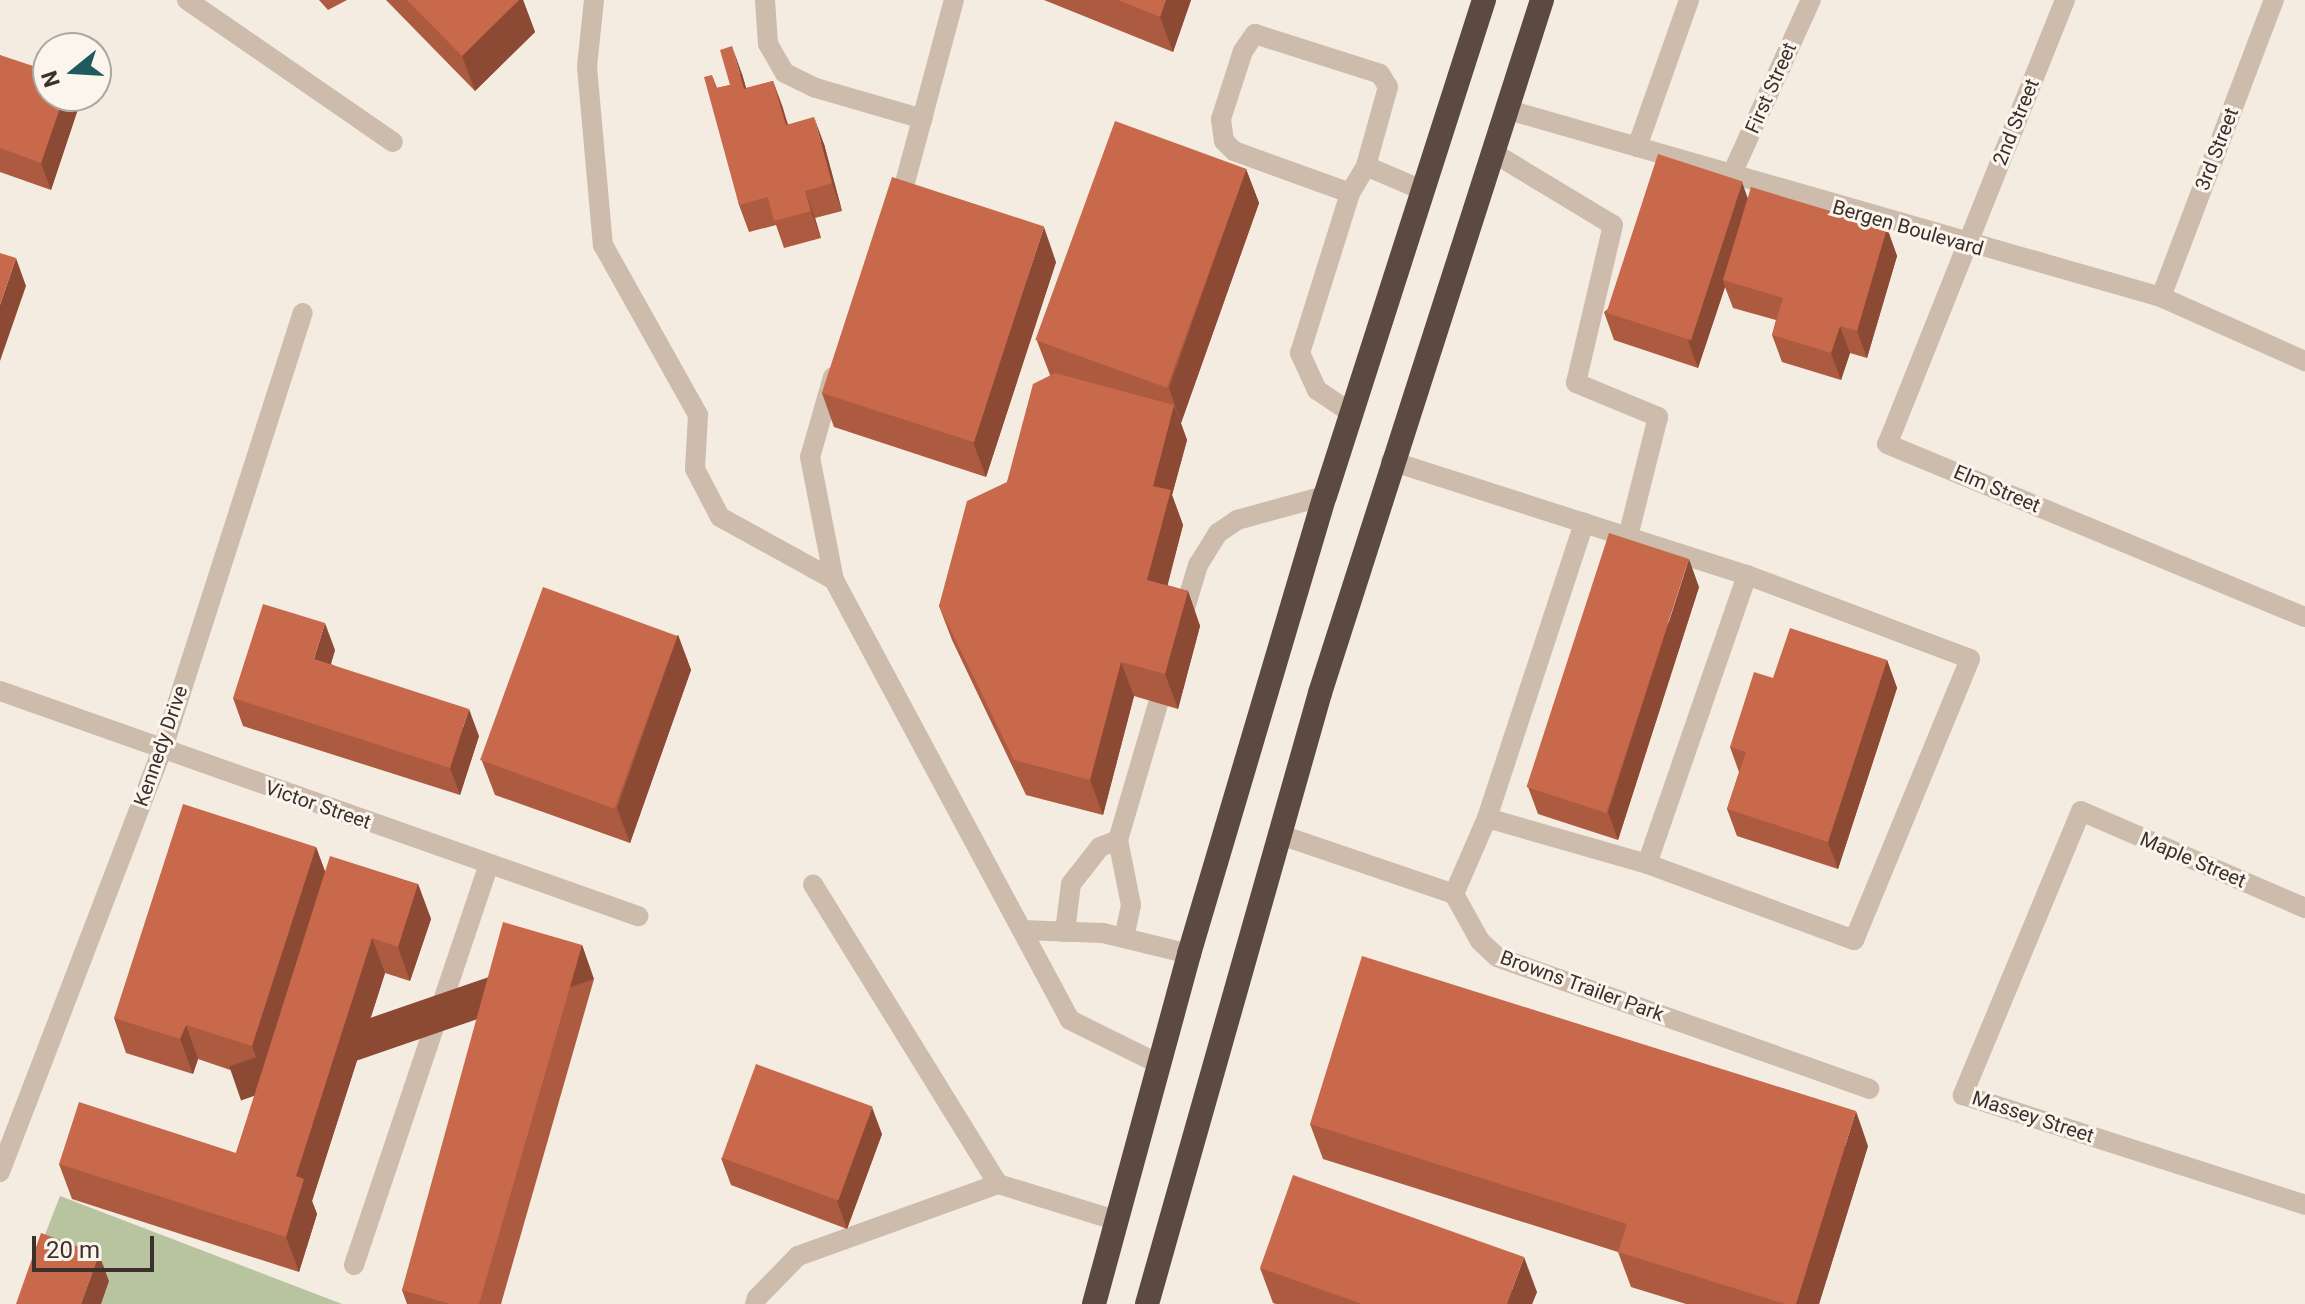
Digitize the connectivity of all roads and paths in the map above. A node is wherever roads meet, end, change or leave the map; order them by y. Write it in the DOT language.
graph roads {
  1 [pos="187,0"];
  2 [pos="594,0"];
  3 [pos="765,0"];
  4 [pos="954,0"];
  5 [pos="1484,0"];
  6 [pos="1542,0"];
  7 [pos="1689,0"];
  8 [pos="1811,0"];
  9 [pos="2065,0"];
  10 [pos="2274,0"];
  11 [pos="1505,109"];
  12 [pos="923,119"];
  13 [pos="393,142"];
  14 [pos="1637,147"];
  15 [pos="1492,152"];
  16 [pos="1366,166"];
  17 [pos="1731,176"];
  18 [pos="1422,190"];
  19 [pos="1350,193"];
  20 [pos="888,231"];
  21 [pos="1966,245"];
  22 [pos="2161,297"];
  23 [pos="303,313"];
  24 [pos="2305,361"];
  25 [pos="838,363"];
  26 [pos="1351,413"];
  27 [pos="1391,461"];
  28 [pos="1325,496"];
  29 [pos="1584,523"];
  30 [pos="1628,536"];
  31 [pos="1747,575"];
  32 [pos="834,580"];
  33 [pos="2305,617"];
  34 [pos="1178,633"];
  35 [pos="1170,661"];
  36 [pos="0,691"];
  37 [pos="162,751"];
  38 [pos="2081,811"];
  39 [pos="1487,818"];
  40 [pos="1278,834"];
  41 [pos="1118,840"];
  42 [pos="489,864"];
  43 [pos="1647,864"];
  44 [pos="813,884"];
  45 [pos="1454,894"];
  46 [pos="2305,908"];
  47 [pos="638,916"];
  48 [pos="1022,930"];
  49 [pos="1065,932"];
  50 [pos="1124,938"];
  51 [pos="1189,954"];
  52 [pos="1159,1064"];
  53 [pos="1869,1089"];
  54 [pos="0,1172"];
  55 [pos="998,1184"];
  56 [pos="2305,1205"];
  57 [pos="1115,1220"];
  58 [pos="354,1265"];
  59 [pos="756,1301"];
  60 [pos="1094,1304"];
  61 [pos="1147,1304"];
  1 -- 13 [label="street"];
  2 -- 32 [label="street"];
  3 -- 12 [label="street"];
  4 -- 12 [label="street"];
  5 -- 18 [label="highway"];
  6 -- 11 [label="highway"];
  7 -- 14 [label="street"];
  8 -- 17 [label="street, First Street"];
  9 -- 21 [label="street, 2nd Street"];
  10 -- 22 [label="street, 3rd Street"];
  11 -- 14 [label="street, Bergen Boulevard"];
  11 -- 15 [label="highway"];
  12 -- 20 [label="street"];
  14 -- 17 [label="street, Bergen Boulevard"];
  15 -- 27 [label="highway"];
  15 -- 30 [label="street"];
  16 -- 18 [label="street"];
  16 -- 19 [label="street"];
  16 -- 19 [label="street"];
  17 -- 21 [label="street, Bergen Boulevard"];
  18 -- 26 [label="highway"];
  19 -- 26 [label="street"];
  21 -- 22 [label="street, Bergen Boulevard"];
  21 -- 33 [label="street, Elm Street"];
  22 -- 24 [label="street, Bergen Boulevard"];
  23 -- 37 [label="street, Kennedy Drive"];
  25 -- 32 [label="street"];
  26 -- 28 [label="highway"];
  27 -- 29 [label="street"];
  27 -- 40 [label="highway"];
  28 -- 34 [label="street"];
  28 -- 51 [label="highway"];
  29 -- 30 [label="street"];
  29 -- 39 [label="street"];
  30 -- 31 [label="street"];
  31 -- 43 [label="street"];
  31 -- 43 [label="street"];
  32 -- 48 [label="street"];
  35 -- 41 [label="street"];
  36 -- 37 [label="street, Victor Street"];
  37 -- 42 [label="street, Victor Street"];
  37 -- 54 [label="street, Kennedy Drive"];
  38 -- 46 [label="street, Maple Street"];
  38 -- 56 [label="street, Massey Street"];
  39 -- 43 [label="street"];
  39 -- 45 [label="street"];
  40 -- 45 [label="street"];
  40 -- 61 [label="highway"];
  41 -- 49 [label="street"];
  41 -- 50 [label="street"];
  42 -- 47 [label="street, Victor Street"];
  42 -- 58 [label="street"];
  44 -- 55 [label="street"];
  45 -- 53 [label="street, Browns Trailer Park"];
  48 -- 49 [label="street"];
  48 -- 52 [label="street"];
  49 -- 50 [label="street"];
  50 -- 51 [label="street"];
  51 -- 52 [label="highway"];
  52 -- 57 [label="highway"];
  55 -- 57 [label="street"];
  55 -- 59 [label="street"];
  57 -- 60 [label="highway"];
}
